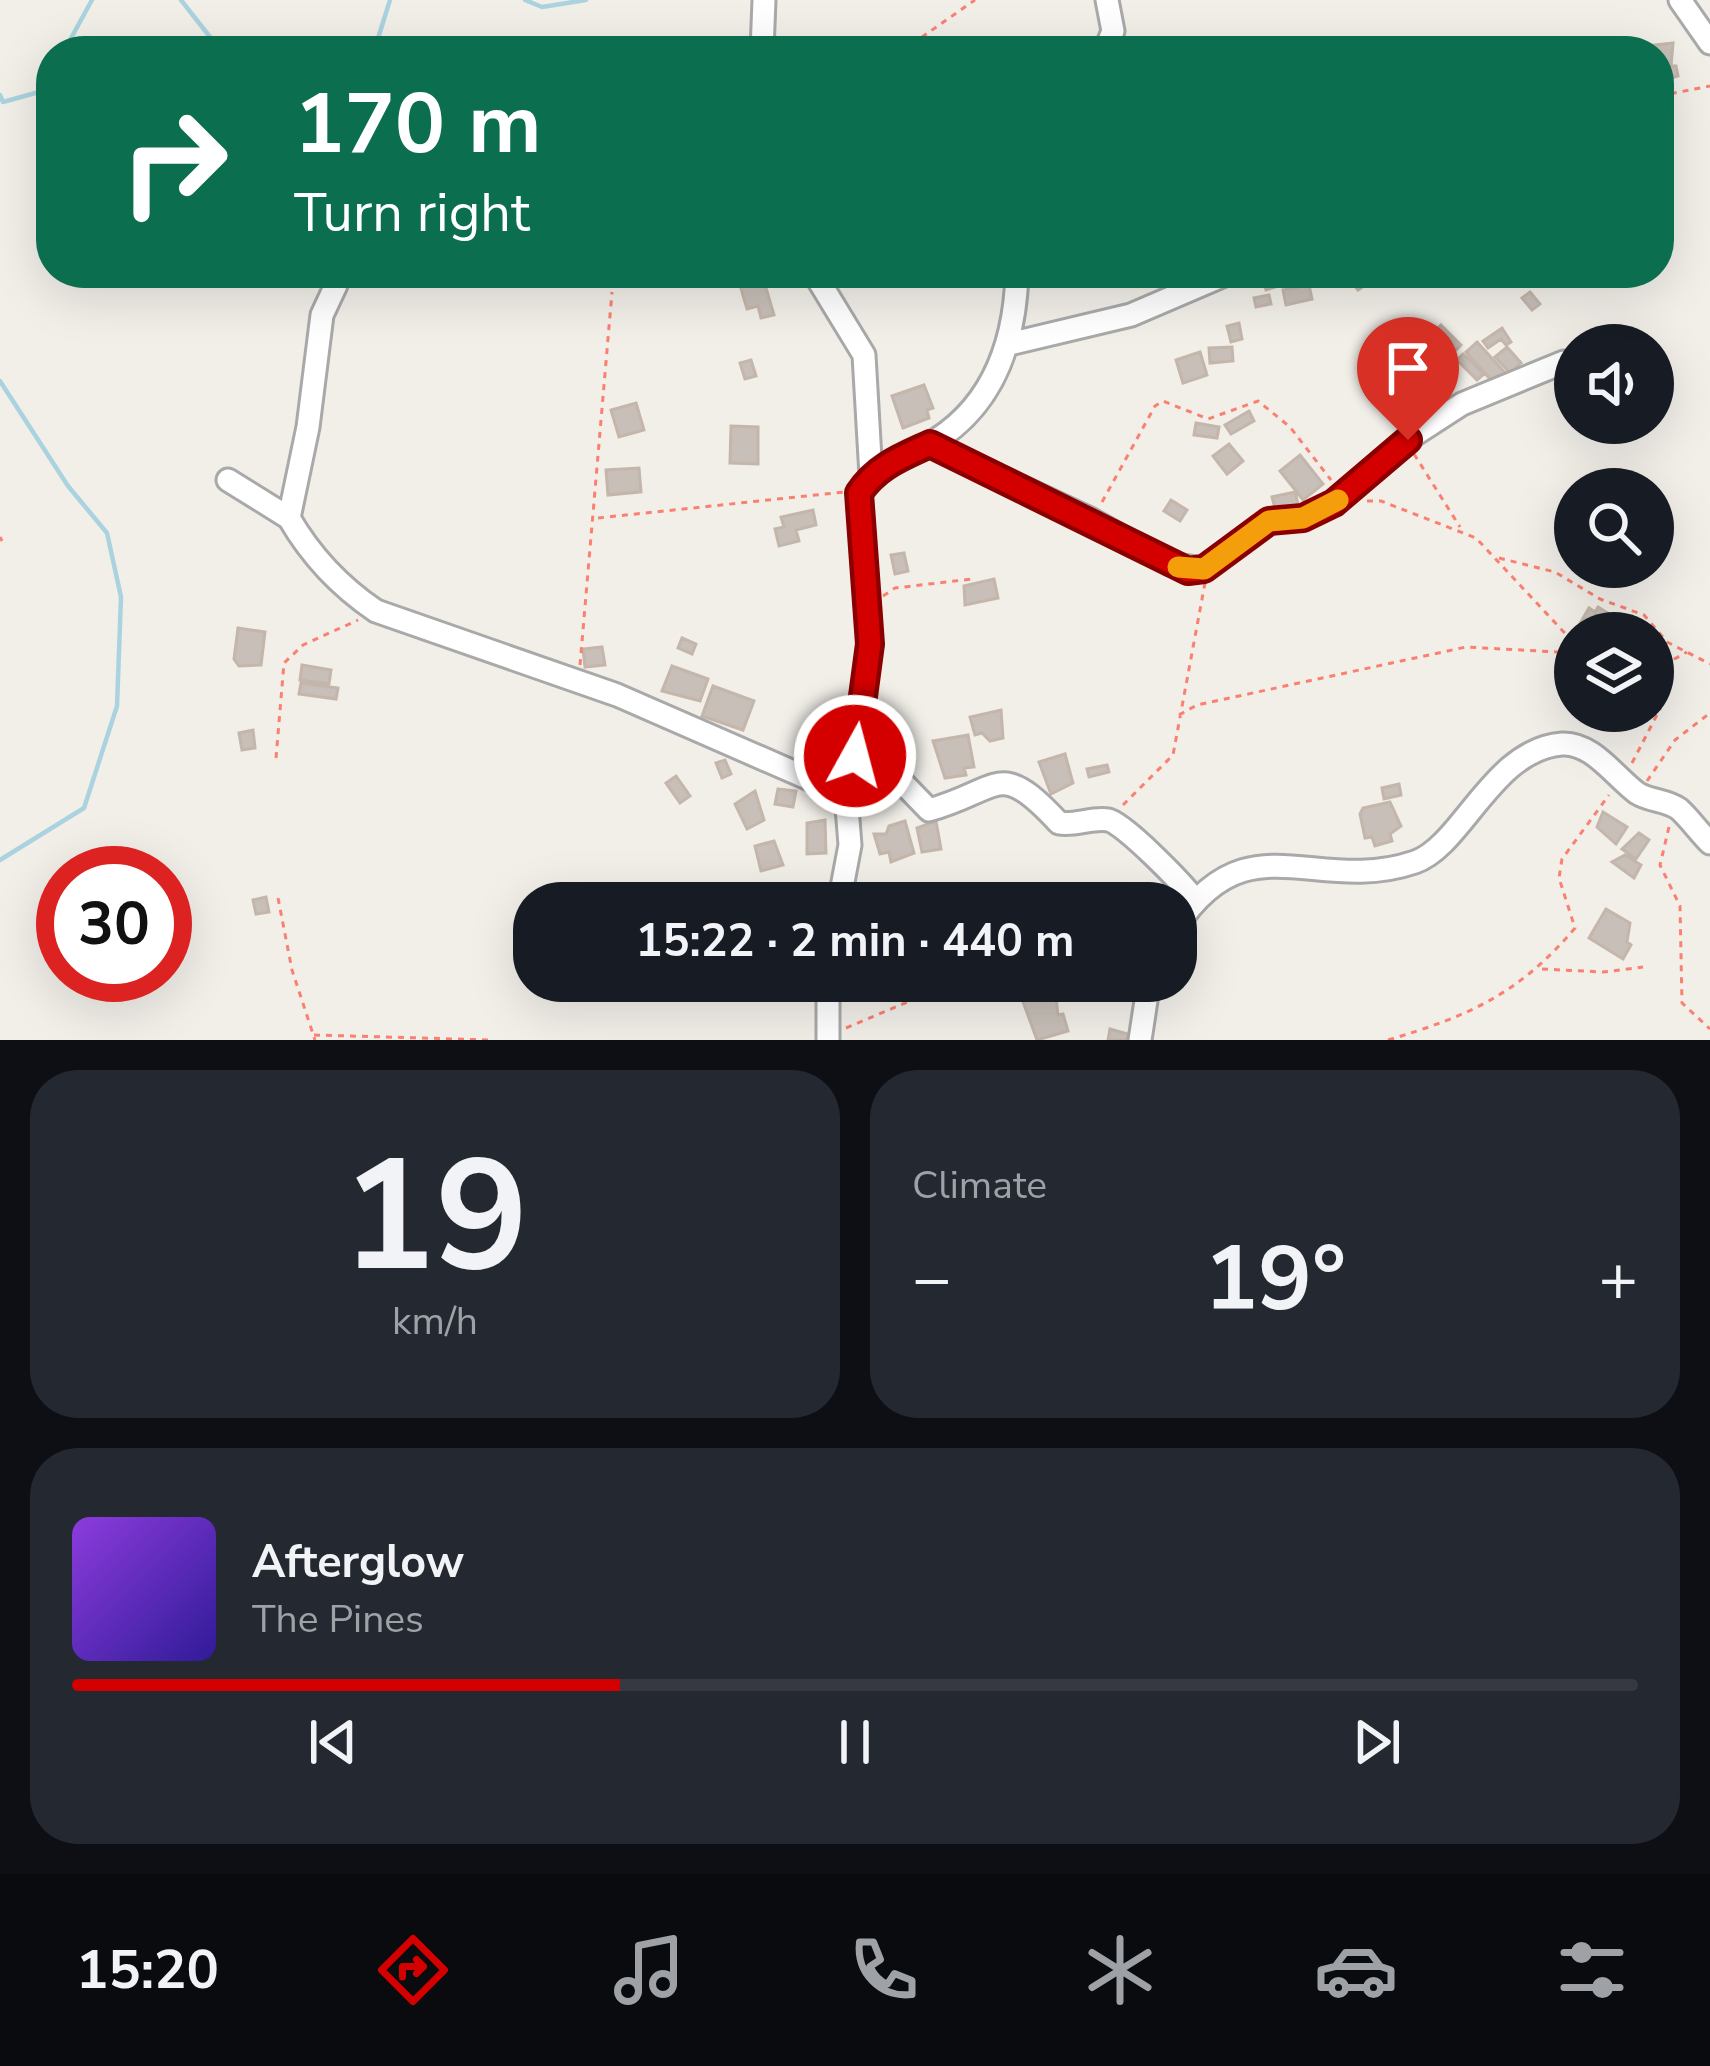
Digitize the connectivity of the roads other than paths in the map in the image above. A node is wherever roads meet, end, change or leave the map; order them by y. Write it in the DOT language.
graph roads {
  1 [pos="764,0"];
  2 [pos="1107,0"];
  3 [pos="1679,0"];
  4 [pos="762,36"];
  5 [pos="1111,36"];
  6 [pos="1710,43"];
  7 [pos="335,288"];
  8 [pos="823,288"];
  9 [pos="1015,288"];
  10 [pos="1194,288"];
  11 [pos="1009,344"];
  12 [pos="1554,366"];
  13 [pos="930,444"];
  14 [pos="228,480"];
  15 [pos="865,484"];
  16 [pos="289,518"];
  17 [pos="855,756"];
  18 [pos="846,795"];
  19 [pos="1710,843"];
  20 [pos="843,882"];
  21 [pos="1182,882"];
  22 [pos="1197,897"];
  23 [pos="828,1002"];
  24 [pos="1146,1002"];
  25 [pos="828,1038"];
  26 [pos="1140,1040"];
  1 -- 4 [label="street"];
  2 -- 5 [label="street"];
  3 -- 6 [label="street"];
  7 -- 16 [label="street"];
  8 -- 15 [label="street"];
  9 -- 11 [label="street"];
  10 -- 11 [label="street"];
  11 -- 13 [label="street"];
  12 -- 13 [label="street"];
  13 -- 15 [label="street"];
  14 -- 16 [label="street"];
  15 -- 17 [label="street"];
  16 -- 18 [label="street"];
  17 -- 18 [label="street"];
  17 -- 21 [label="street"];
  18 -- 20 [label="street"];
  19 -- 22 [label="street"];
  23 -- 25 [label="street"];
  24 -- 26 [label="street"];
}
